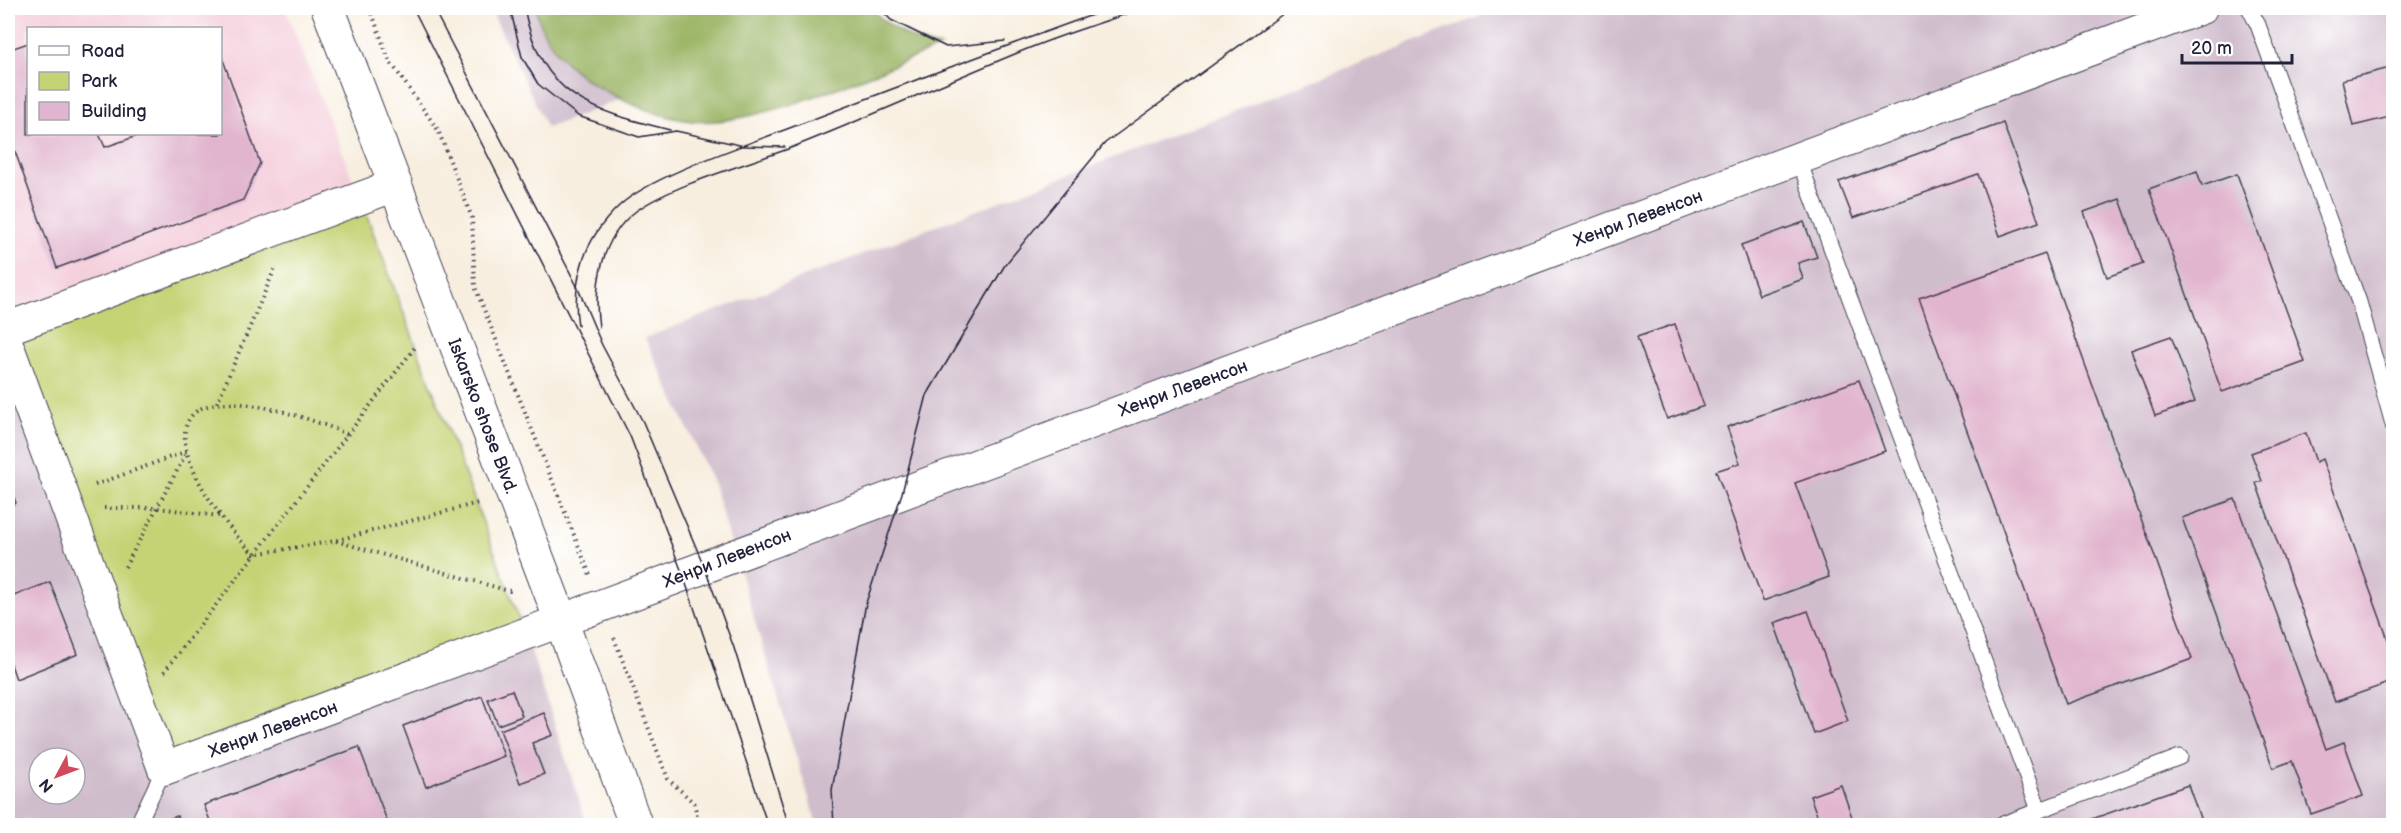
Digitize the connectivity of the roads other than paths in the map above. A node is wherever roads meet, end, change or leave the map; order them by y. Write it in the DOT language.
graph roads {
  1 [pos="328,8"];
  2 [pos="2201,8"];
  3 [pos="2249,8"];
  4 [pos="1798,158"];
  5 [pos="396,185"];
  6 [pos="8,328"];
  7 [pos="8,347"];
  8 [pos="2394,428"];
  9 [pos="562,623"];
  10 [pos="2180,757"];
  11 [pos="164,769"];
  12 [pos="2039,810"];
  13 [pos="137,825"];
  14 [pos="636,825"];
  15 [pos="1998,825"];
  1 -- 5 [label="main road, Iskarsko shose Blvd."];
  2 -- 4 [label="street, Хенри Левенсон"];
  3 -- 8 [label="lane"];
  4 -- 9 [label="street, Хенри Левенсон"];
  4 -- 12 [label="lane"];
  5 -- 6 [label="street"];
  5 -- 9 [label="main road, Iskarsko shose Blvd."];
  7 -- 11 [label="street"];
  9 -- 11 [label="street, Хенри Левенсон"];
  9 -- 14 [label="main road, Iskarsko shose Blvd."];
  10 -- 12 [label="lane"];
  11 -- 13 [label="lane"];
  12 -- 15 [label="lane"];
}
